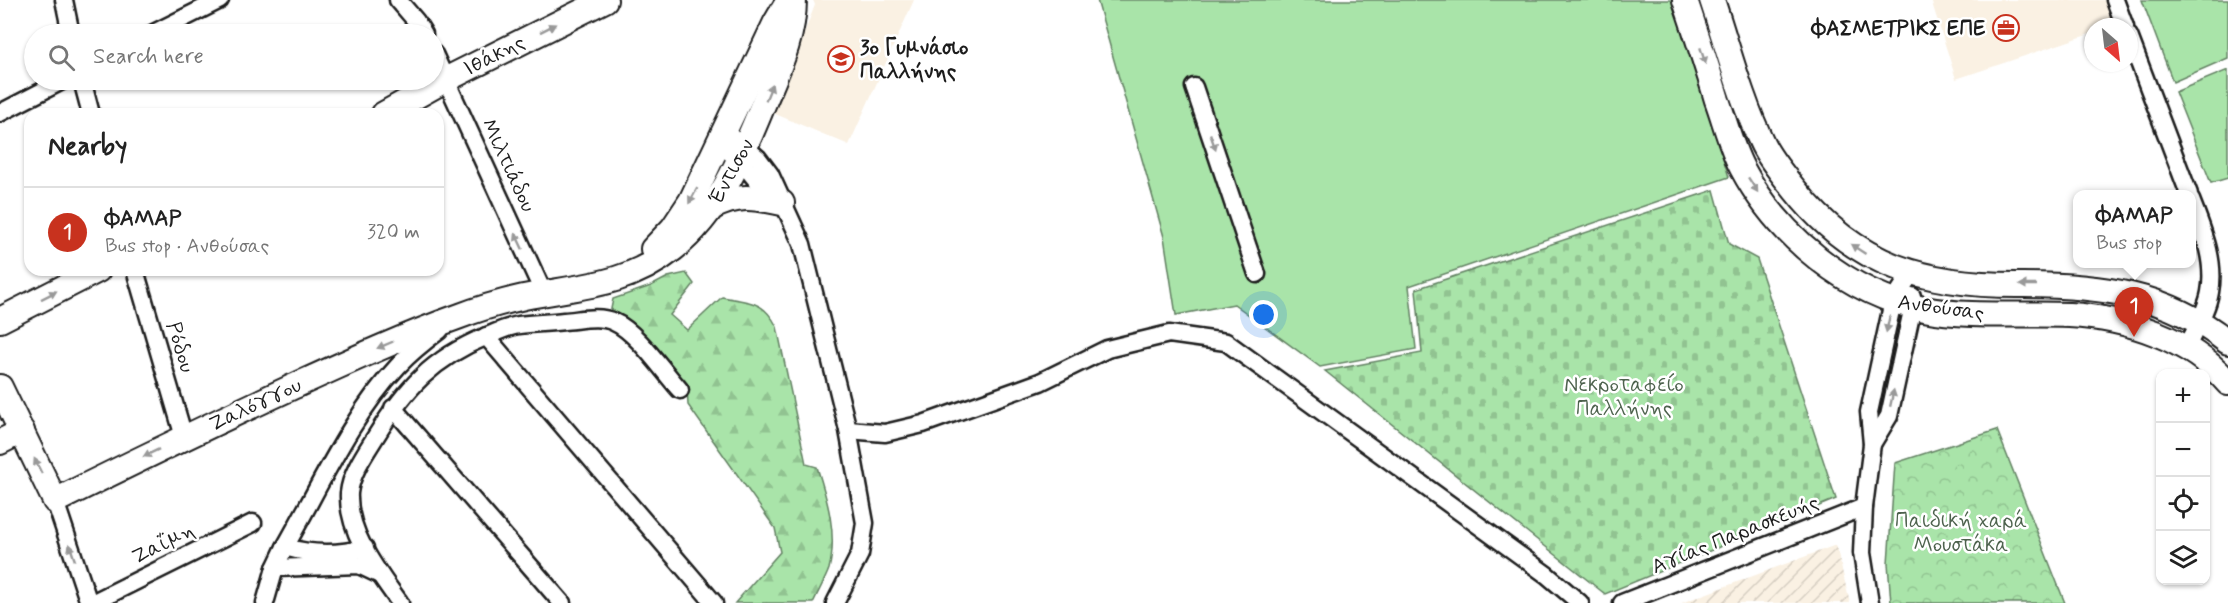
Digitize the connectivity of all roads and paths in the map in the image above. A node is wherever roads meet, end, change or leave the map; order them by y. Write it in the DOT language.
graph roads {
  1 [pos="64,0"];
  2 [pos="220,0"];
  3 [pos="398,0"];
  4 [pos="605,0"];
  5 [pos="791,0"];
  6 [pos="1685,0"];
  7 [pos="1712,0"];
  8 [pos="2115,0"];
  9 [pos="2122,18"];
  10 [pos="69,24"];
  11 [pos="172,24"];
  12 [pos="418,24"];
  13 [pos="2138,60"];
  14 [pos="445,80"];
  15 [pos="1194,87"];
  16 [pos="45,90"];
  17 [pos="85,90"];
  18 [pos="427,90"];
  19 [pos="89,108"];
  20 [pos="395,108"];
  21 [pos="0,113"];
  22 [pos="722,137"];
  23 [pos="743,153"];
  24 [pos="2187,190"];
  25 [pos="782,203"];
  26 [pos="711,208"];
  27 [pos="2196,213"];
  28 [pos="1257,274"];
  29 [pos="1911,274"];
  30 [pos="86,276"];
  31 [pos="137,276"];
  32 [pos="603,283"];
  33 [pos="544,294"];
  34 [pos="1903,304"];
  35 [pos="459,316"];
  36 [pos="0,320"];
  37 [pos="2199,321"];
  38 [pos="486,336"];
  39 [pos="2228,342"];
  40 [pos="2186,349"];
  41 [pos="2228,383"];
  42 [pos="0,387"];
  43 [pos="680,390"];
  44 [pos="393,408"];
  45 [pos="848,430"];
  46 [pos="22,431"];
  47 [pos="184,437"];
  48 [pos="0,442"];
  49 [pos="55,501"];
  50 [pos="1864,507"];
  51 [pos="253,523"];
  52 [pos="285,547"];
  53 [pos="365,548"];
  54 [pos="275,568"];
  55 [pos="382,577"];
  56 [pos="91,603"];
  57 [pos="265,603"];
  58 [pos="400,603"];
  59 [pos="562,603"];
  60 [pos="714,603"];
  61 [pos="835,603"];
  62 [pos="1580,603"];
  63 [pos="1622,603"];
  64 [pos="1870,603"];
  1 -- 10 [label="street"];
  2 -- 11 [label="street"];
  3 -- 12 [label="street"];
  14 -- 4 [label="street, Ιθάκης, one-way"];
  5 -- 22 [label="street, Έντισον"];
  23 -- 5 [label="street, Έντισον, one-way"];
  6 -- 34 [label="street, Ανθούσας, one-way"];
  29 -- 7 [label="street, Ανθούσας, one-way"];
  8 -- 9 [label="street"];
  13 -- 24 [label="street"];
  33 -- 14 [label="street, Μιλτιάδου, one-way"];
  15 -- 28 [label="street, one-way"];
  16 -- 21 [label="street"];
  17 -- 19 [label="street"];
  18 -- 20 [label="street, Ιθάκης"];
  22 -- 23 [label="street"];
  22 -- 32 [label="street, Έντισον, one-way"];
  23 -- 25 [label="street"];
  23 -- 26 [label="street, Έντισον"];
  25 -- 26 [label="street"];
  25 -- 45 [label="street"];
  26 -- 32 [label="street, Έντισον"];
  27 -- 37 [label="street"];
  29 -- 34 [label="street"];
  37 -- 29 [label="street, Ανθούσας, one-way"];
  36 -- 30 [label="street, one-way"];
  31 -- 47 [label="street, Ρόδου"];
  32 -- 33 [label="street, Έντισον"];
  33 -- 35 [label="street, Έντισον"];
  34 -- 40 [label="street, Ανθούσας"];
  34 -- 50 [label="street"];
  35 -- 47 [label="street, Ζαλόγγου, one-way"];
  35 -- 52 [label="street"];
  37 -- 39 [label="street, Ανθούσας"];
  37 -- 40 [label="street"];
  38 -- 43 [label="street"];
  38 -- 44 [label="street"];
  38 -- 60 [label="street"];
  40 -- 41 [label="street, Ανθούσας"];
  42 -- 46 [label="street"];
  44 -- 53 [label="street"];
  44 -- 59 [label="street"];
  45 -- 61 [label="street"];
  45 -- 62 [label="street"];
  46 -- 48 [label="street"];
  49 -- 46 [label="street, one-way"];
  47 -- 49 [label="street, Ζαλόγγου, one-way"];
  56 -- 49 [label="street, one-way"];
  50 -- 63 [label="street, Αγίας Παρασκευής"];
  50 -- 64 [label="street"];
  51 -- 56 [label="street, Ζαΐμη"];
  52 -- 53 [label="street"];
  52 -- 54 [label="street"];
  53 -- 55 [label="street"];
  54 -- 55 [label="street"];
  54 -- 57 [label="street"];
  55 -- 58 [label="street"];
}
